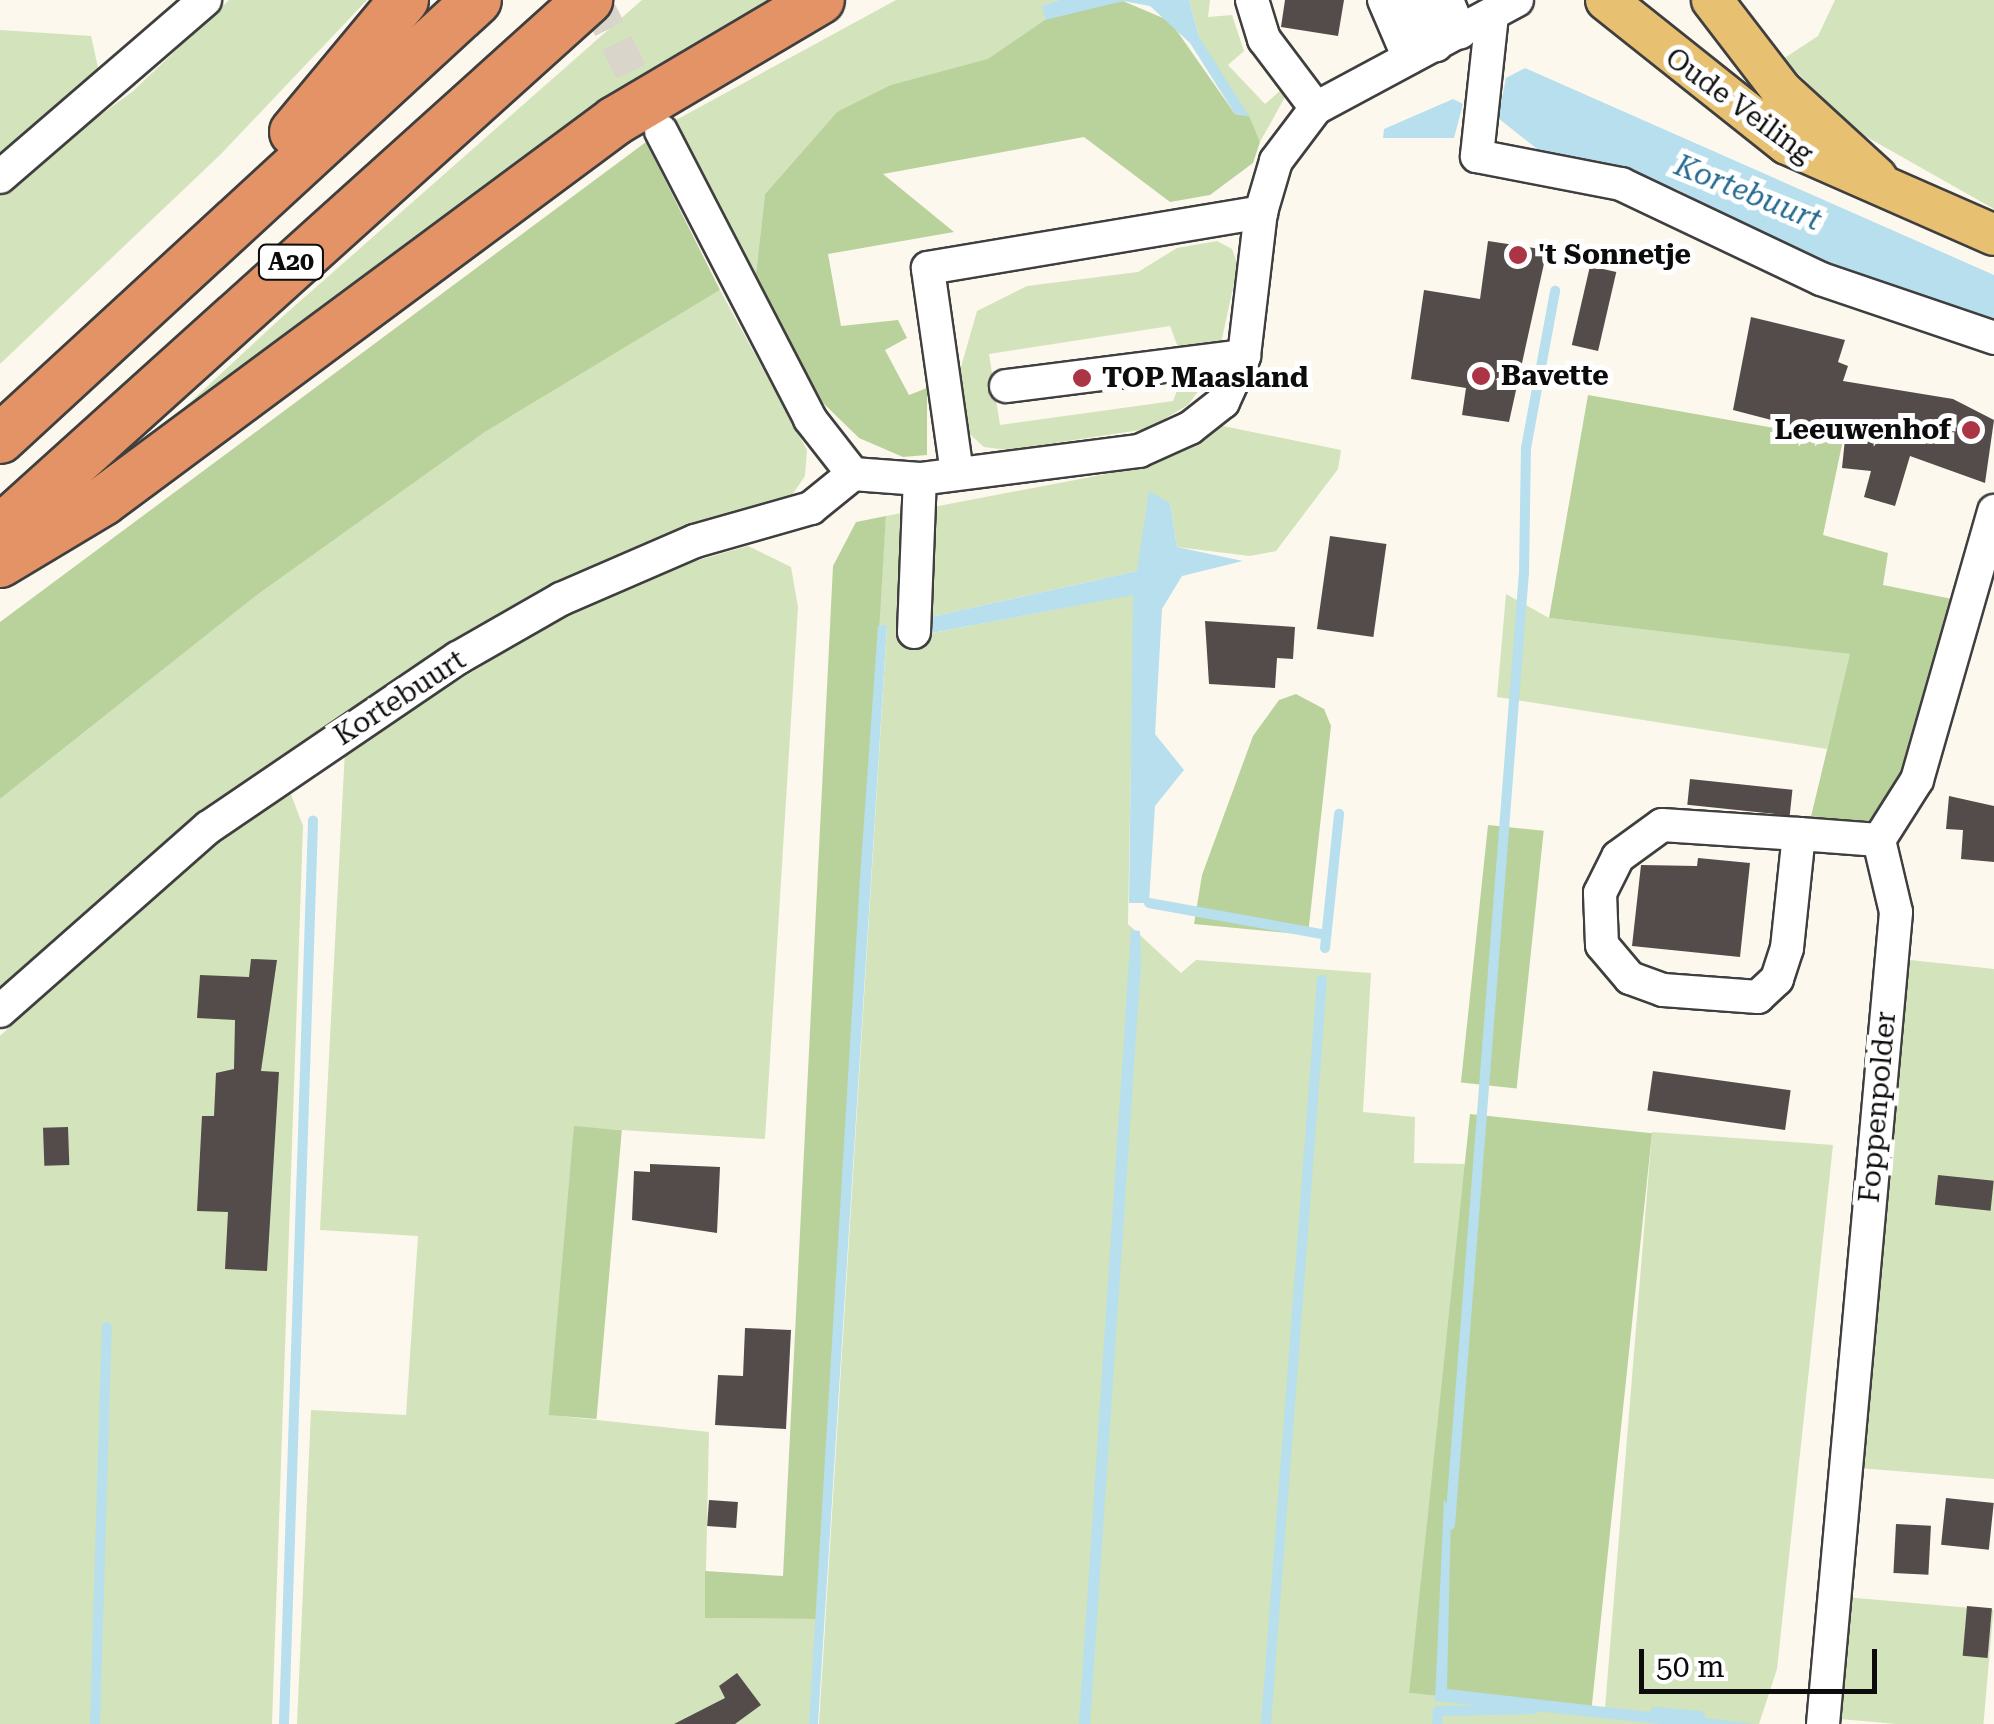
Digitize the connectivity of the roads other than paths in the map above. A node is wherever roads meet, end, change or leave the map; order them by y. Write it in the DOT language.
graph roads {
  1 [pos="205,0"];
  2 [pos="404,0"];
  3 [pos="477,0"];
  4 [pos="588,0"];
  5 [pos="820,0"];
  6 [pos="1252,0"];
  7 [pos="1384,0"];
  8 [pos="1415,0"];
  9 [pos="1447,0"];
  10 [pos="1606,0"];
  11 [pos="1712,0"];
  12 [pos="1505,8"];
  13 [pos="1435,45"];
  14 [pos="1316,108"];
  15 [pos="662,131"];
  16 [pos="0,176"];
  17 [pos="1887,188"];
  18 [pos="1262,212"];
  19 [pos="1994,236"];
  20 [pos="204,243"];
  21 [pos="1994,338"];
  22 [pos="1244,356"];
  23 [pos="1006,386"];
  24 [pos="0,438"];
  25 [pos="957,473"];
  26 [pos="853,474"];
  27 [pos="920,479"];
  28 [pos="1994,511"];
  29 [pos="0,530"];
  30 [pos="0,563"];
  31 [pos="914,632"];
  32 [pos="1799,834"];
  33 [pos="1880,840"];
  34 [pos="0,1011"];
  35 [pos="1824,1724"];
  1 -- 16 [label="street"];
  2 -- 20 [label="highway, A20"];
  3 -- 20 [label="highway, A20"];
  4 -- 29 [label="highway, A20"];
  5 -- 30 [label="highway, A20"];
  6 -- 14 [label="street"];
  7 -- 13 [label="street"];
  8 -- 13 [label="street"];
  9 -- 13 [label="street"];
  10 -- 17 [label="main road, Oude Veiling"];
  11 -- 17 [label="main road, Oude Veiling"];
  12 -- 13 [label="street"];
  12 -- 21 [label="street"];
  13 -- 14 [label="street"];
  14 -- 18 [label="street"];
  15 -- 26 [label="street"];
  17 -- 19 [label="main road, Oude Veiling"];
  18 -- 22 [label="street"];
  18 -- 25 [label="street"];
  20 -- 24 [label="highway, A20"];
  22 -- 23 [label="street"];
  22 -- 25 [label="street"];
  25 -- 27 [label="street"];
  26 -- 27 [label="street"];
  26 -- 34 [label="street, Kortebuurt"];
  27 -- 31 [label="street"];
  28 -- 33 [label="street"];
  32 -- 32 [label="street"];
  32 -- 33 [label="street"];
  33 -- 35 [label="street, Foppenpolder"];
}
